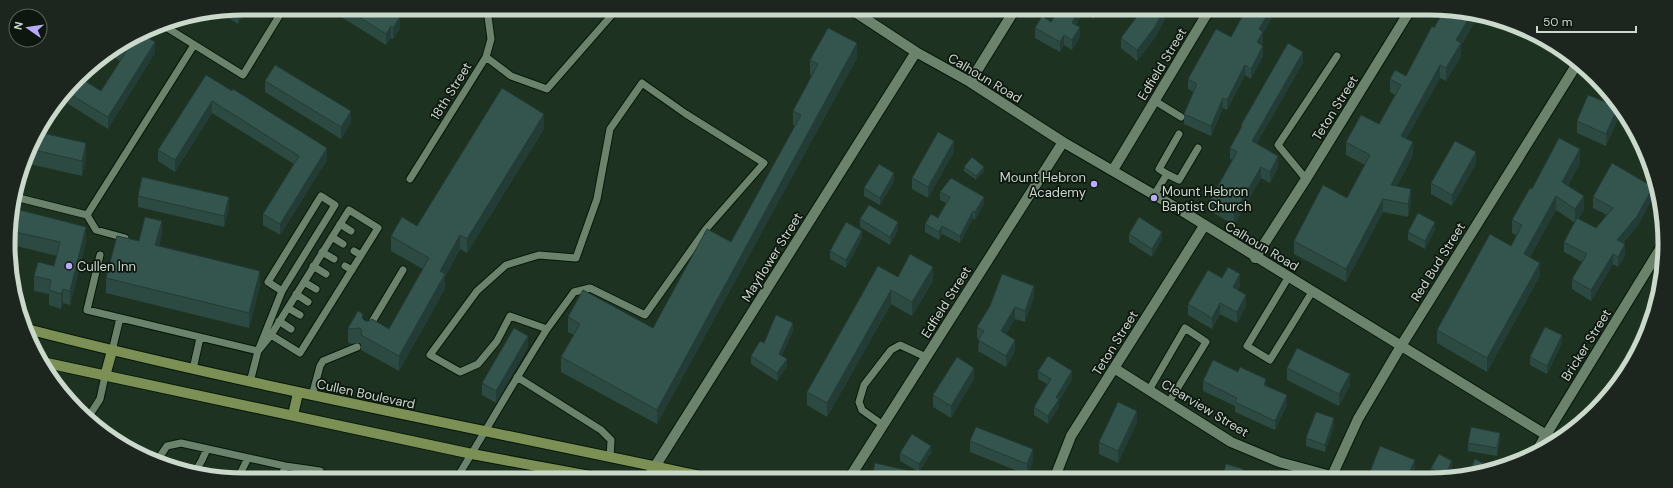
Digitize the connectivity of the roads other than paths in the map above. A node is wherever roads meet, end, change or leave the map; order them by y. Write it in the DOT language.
graph roads {
  1 [pos="280,15"];
  2 [pos="488,15"];
  3 [pos="612,15"];
  4 [pos="860,15"];
  5 [pos="1012,15"];
  6 [pos="1206,15"];
  7 [pos="1407,15"];
  8 [pos="167,28"];
  9 [pos="194,45"];
  10 [pos="916,52"];
  11 [pos="1337,56"];
  12 [pos="486,57"];
  13 [pos="1575,68"];
  14 [pos="970,82"];
  15 [pos="1155,100"];
  16 [pos="1181,117"];
  17 [pos="1179,134"];
  18 [pos="1063,142"];
  19 [pos="1198,148"];
  20 [pos="1113,170"];
  21 [pos="1167,174"];
  22 [pos="410,179"];
  23 [pos="1306,179"];
  24 [pos="1154,194"];
  25 [pos="19,198"];
  26 [pos="336,205"];
  27 [pos="349,210"];
  28 [pos="87,215"];
  29 [pos="340,224"];
  30 [pos="1204,226"];
  31 [pos="352,231"];
  32 [pos="332,237"];
  33 [pos="130,239"];
  34 [pos="344,244"];
  35 [pos="354,251"];
  36 [pos="322,252"];
  37 [pos="1658,253"];
  38 [pos="100,255"];
  39 [pos="361,255"];
  40 [pos="1256,258"];
  41 [pos="334,259"];
  42 [pos="313,266"];
  43 [pos="345,266"];
  44 [pos="352,270"];
  45 [pos="403,270"];
  46 [pos="326,274"];
  47 [pos="1288,278"];
  48 [pos="336,280"];
  49 [pos="304,282"];
  50 [pos="343,285"];
  51 [pos="316,289"];
  52 [pos="282,291"];
  53 [pos="1312,292"];
  54 [pos="296,294"];
  55 [pos="326,296"];
  56 [pos="333,300"];
  57 [pos="308,302"];
  58 [pos="288,308"];
  59 [pos="319,308"];
  60 [pos="326,312"];
  61 [pos="300,315"];
  62 [pos="120,318"];
  63 [pos="279,321"];
  64 [pos="310,321"];
  65 [pos="318,325"];
  66 [pos="291,328"];
  67 [pos="31,330"];
  68 [pos="367,330"];
  69 [pos="547,330"];
  70 [pos="271,335"];
  71 [pos="302,336"];
  72 [pos="200,338"];
  73 [pos="309,340"];
  74 [pos="1401,346"];
  75 [pos="357,347"];
  76 [pos="112,351"];
  77 [pos="258,351"];
  78 [pos="926,357"];
  79 [pos="49,364"];
  80 [pos="1114,368"];
  81 [pos="193,369"];
  82 [pos="105,376"];
  83 [pos="517,377"];
  84 [pos="250,382"];
  85 [pos="1149,390"];
  86 [pos="298,393"];
  87 [pos="312,396"];
  88 [pos="1169,402"];
  89 [pos="90,414"];
  90 [pos="293,415"];
  91 [pos="883,425"];
  92 [pos="485,432"];
  93 [pos="1546,435"];
  94 [pos="1550,438"];
  95 [pos="1541,443"];
  96 [pos="207,449"];
  97 [pos="472,454"];
  98 [pos="159,457"];
  99 [pos="248,458"];
  100 [pos="610,458"];
  101 [pos="285,466"];
  102 [pos="655,467"];
  103 [pos="197,468"];
  104 [pos="240,473"];
  105 [pos="283,473"];
  106 [pos="320,473"];
  107 [pos="460,473"];
  108 [pos="574,473"];
  109 [pos="651,473"];
  110 [pos="685,473"];
  111 [pos="853,473"];
  112 [pos="1057,473"];
  113 [pos="1317,473"];
  114 [pos="1333,473"];
  1 -- 9 [label="lane"];
  2 -- 12 [label="lane, 18th Street"];
  3 -- 12 [label="lane"];
  4 -- 10 [label="street, Calhoun Road"];
  5 -- 14 [label="street"];
  6 -- 15 [label="street, Edfield Street"];
  7 -- 23 [label="street, Teton Street"];
  8 -- 9 [label="lane"];
  9 -- 28 [label="lane"];
  10 -- 14 [label="street, Calhoun Road"];
  10 -- 102 [label="street, Mayflower Street"];
  11 -- 23 [label="lane"];
  12 -- 22 [label="lane, 18th Street"];
  13 -- 74 [label="street, Red Bud Street"];
  14 -- 18 [label="street, Calhoun Road"];
  15 -- 16 [label="lane"];
  15 -- 20 [label="street, Edfield Street"];
  17 -- 21 [label="lane"];
  18 -- 20 [label="street, Calhoun Road"];
  18 -- 78 [label="street, Edfield Street"];
  19 -- 21 [label="lane"];
  20 -- 24 [label="street, Calhoun Road"];
  21 -- 24 [label="lane"];
  23 -- 40 [label="street, Teton Street"];
  24 -- 30 [label="street, Calhoun Road"];
  25 -- 28 [label="lane"];
  26 -- 27 [label="lane"];
  26 -- 52 [label="lane"];
  26 -- 52 [label="lane"];
  27 -- 29 [label="lane"];
  27 -- 39 [label="lane"];
  28 -- 33 [label="lane"];
  29 -- 31 [label="lane"];
  29 -- 32 [label="lane"];
  30 -- 40 [label="street, Calhoun Road"];
  30 -- 80 [label="street, Teton Street"];
  32 -- 34 [label="lane"];
  32 -- 36 [label="lane"];
  35 -- 39 [label="lane"];
  36 -- 41 [label="lane"];
  36 -- 42 [label="lane"];
  37 -- 93 [label="street, Bricker Street"];
  38 -- 62 [label="lane"];
  39 -- 44 [label="lane"];
  40 -- 47 [label="street, Calhoun Road"];
  42 -- 46 [label="lane"];
  42 -- 49 [label="lane"];
  43 -- 44 [label="lane"];
  44 -- 50 [label="lane"];
  45 -- 68 [label="lane"];
  47 -- 53 [label="street, Calhoun Road"];
  47 -- 53 [label="lane"];
  48 -- 50 [label="lane"];
  49 -- 51 [label="lane"];
  49 -- 54 [label="lane"];
  50 -- 56 [label="lane"];
  52 -- 77 [label="lane"];
  53 -- 74 [label="street, Calhoun Road"];
  54 -- 57 [label="lane"];
  54 -- 58 [label="lane"];
  55 -- 56 [label="lane"];
  56 -- 60 [label="lane"];
  58 -- 61 [label="lane"];
  58 -- 63 [label="lane"];
  59 -- 60 [label="lane"];
  60 -- 65 [label="lane"];
  62 -- 72 [label="lane"];
  62 -- 76 [label="lane"];
  63 -- 66 [label="lane"];
  63 -- 70 [label="lane"];
  64 -- 65 [label="lane"];
  65 -- 73 [label="lane"];
  67 -- 76 [label="main road, Cullen Boulevard"];
  69 -- 69 [label="lane"];
  69 -- 83 [label="lane"];
  70 -- 73 [label="lane"];
  70 -- 77 [label="lane"];
  71 -- 73 [label="lane"];
  72 -- 77 [label="lane"];
  72 -- 81 [label="lane"];
  74 -- 93 [label="street, Calhoun Road"];
  74 -- 114 [label="street, Red Bud Street"];
  75 -- 87 [label="lane"];
  76 -- 81 [label="main road, Cullen Boulevard"];
  76 -- 82 [label="main road"];
  77 -- 84 [label="lane"];
  78 -- 91 [label="street, Edfield Street"];
  78 -- 91 [label="lane"];
  79 -- 82 [label="main road"];
  80 -- 85 [label="street, Clearview Street"];
  80 -- 112 [label="street, Teton Street"];
  81 -- 84 [label="main road, Cullen Boulevard"];
  82 -- 89 [label="lane"];
  82 -- 90 [label="main road"];
  83 -- 92 [label="lane"];
  83 -- 100 [label="lane"];
  84 -- 86 [label="main road, Cullen Boulevard"];
  85 -- 88 [label="street, Clearview Street"];
  85 -- 88 [label="lane"];
  86 -- 87 [label="main road, Cullen Boulevard"];
  86 -- 90 [label="main road"];
  87 -- 92 [label="main road, Cullen Boulevard"];
  88 -- 113 [label="street, Clearview Street"];
  90 -- 97 [label="main road"];
  91 -- 111 [label="street, Edfield Street"];
  92 -- 97 [label="lane"];
  92 -- 100 [label="main road, Cullen Boulevard"];
  93 -- 94 [label="street, Calhoun Road"];
  93 -- 95 [label="street, Bricker Street"];
  96 -- 98 [label="lane"];
  96 -- 99 [label="lane"];
  96 -- 103 [label="lane"];
  97 -- 107 [label="lane"];
  97 -- 108 [label="main road"];
  99 -- 101 [label="lane"];
  99 -- 104 [label="lane"];
  100 -- 102 [label="main road, Cullen Boulevard"];
  101 -- 105 [label="lane"];
  101 -- 106 [label="lane"];
  102 -- 109 [label="street, Mayflower Street"];
  102 -- 110 [label="main road, Cullen Boulevard"];
}
